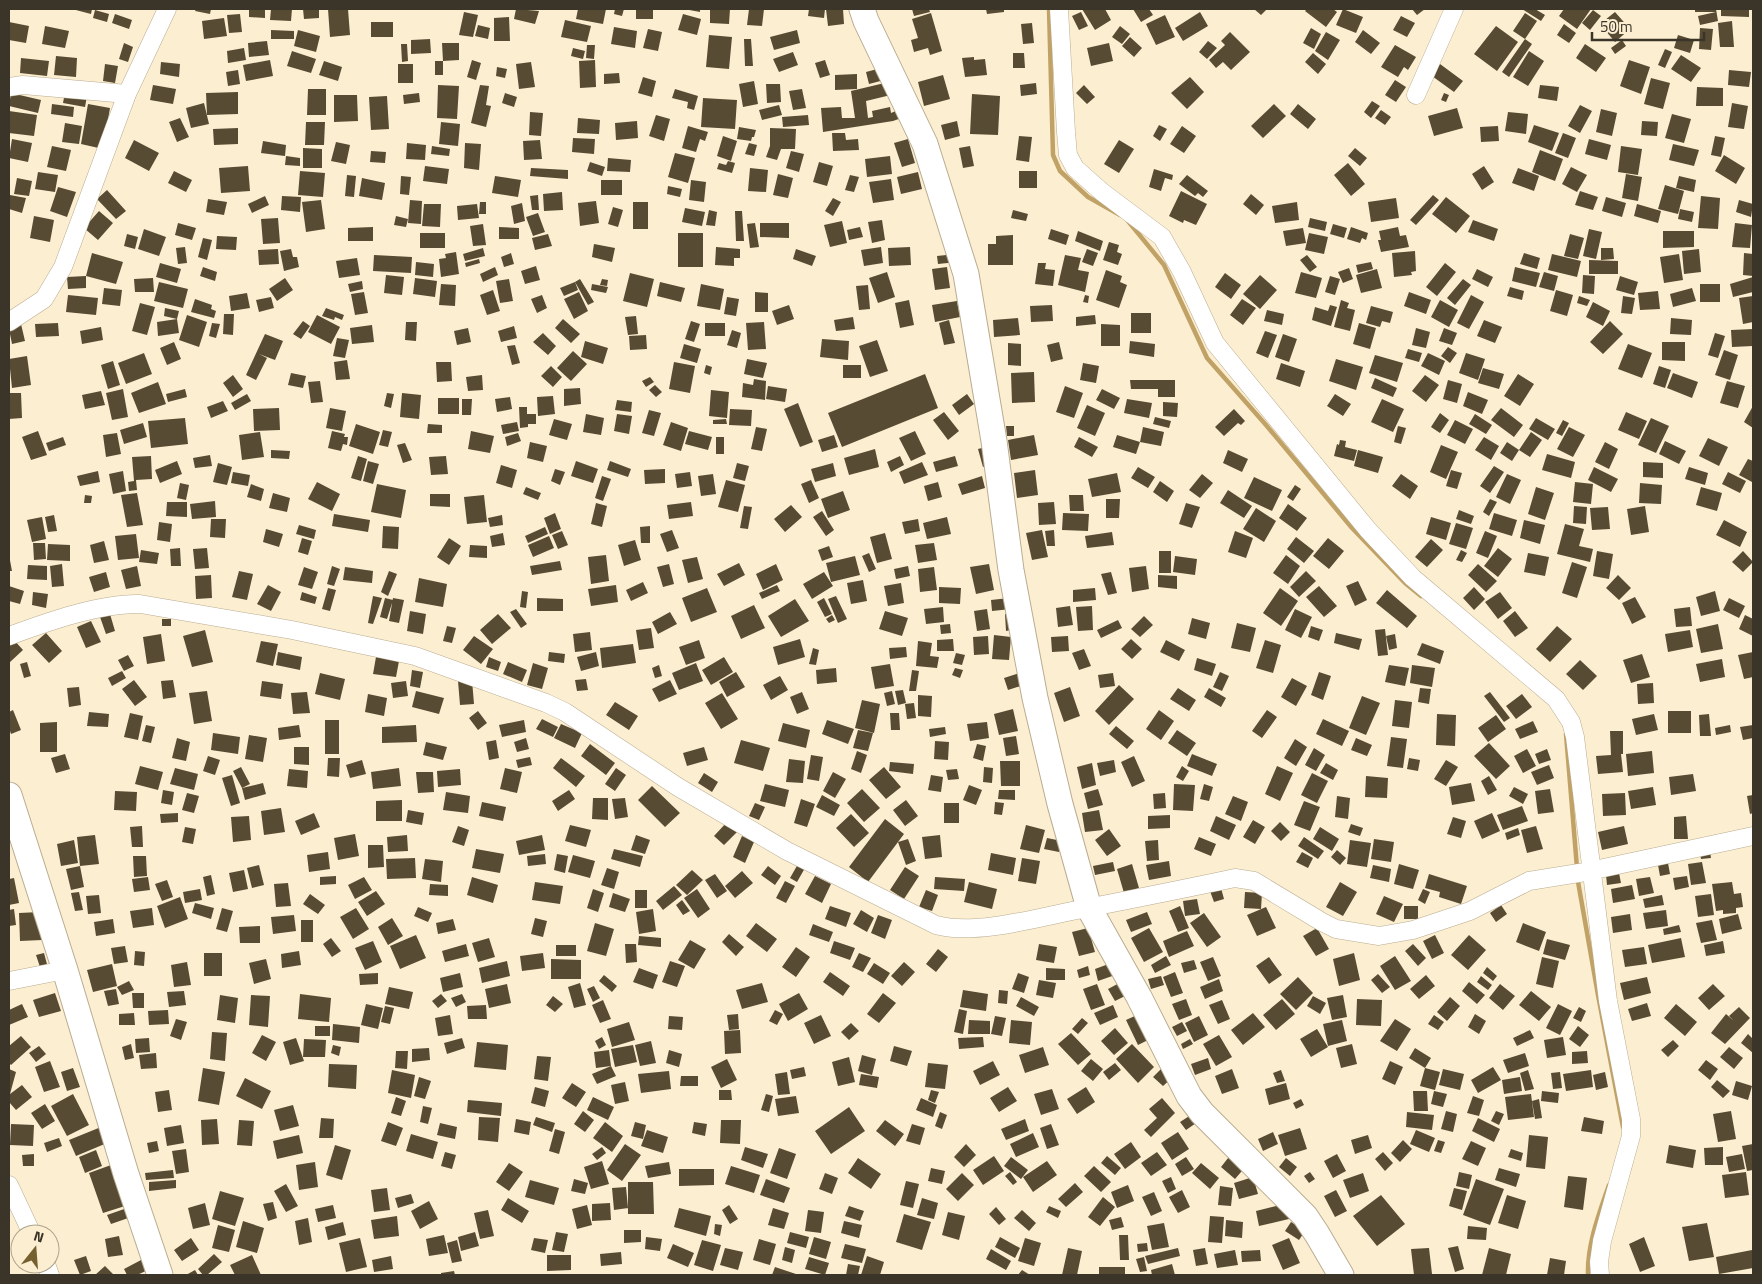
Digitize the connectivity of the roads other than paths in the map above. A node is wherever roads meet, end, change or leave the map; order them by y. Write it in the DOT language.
graph roads {
  1 [pos="168,9"];
  2 [pos="862,9"];
  3 [pos="1059,9"];
  4 [pos="1454,9"];
  5 [pos="9,87"];
  6 [pos="128,94"];
  7 [pos="1416,95"];
  8 [pos="9,322"];
  9 [pos="9,636"];
  10 [pos="9,795"];
  11 [pos="1753,836"];
  12 [pos="1588,871"];
  13 [pos="1089,908"];
  14 [pos="65,970"];
  15 [pos="9,981"];
  16 [pos="9,1185"];
  17 [pos="27,1224"];
  18 [pos="160,1275"];
  19 [pos="1340,1275"];
  20 [pos="1600,1275"];
  1 -- 6 [label="street"];
  2 -- 13 [label="street"];
  3 -- 12 [label="street"];
  4 -- 7 [label="street"];
  5 -- 6 [label="street"];
  6 -- 8 [label="street"];
  9 -- 13 [label="street"];
  10 -- 14 [label="street"];
  11 -- 12 [label="street"];
  12 -- 13 [label="street"];
  12 -- 20 [label="street"];
  13 -- 19 [label="street"];
  14 -- 15 [label="street"];
  14 -- 18 [label="street"];
  16 -- 17 [label="street"];
}
